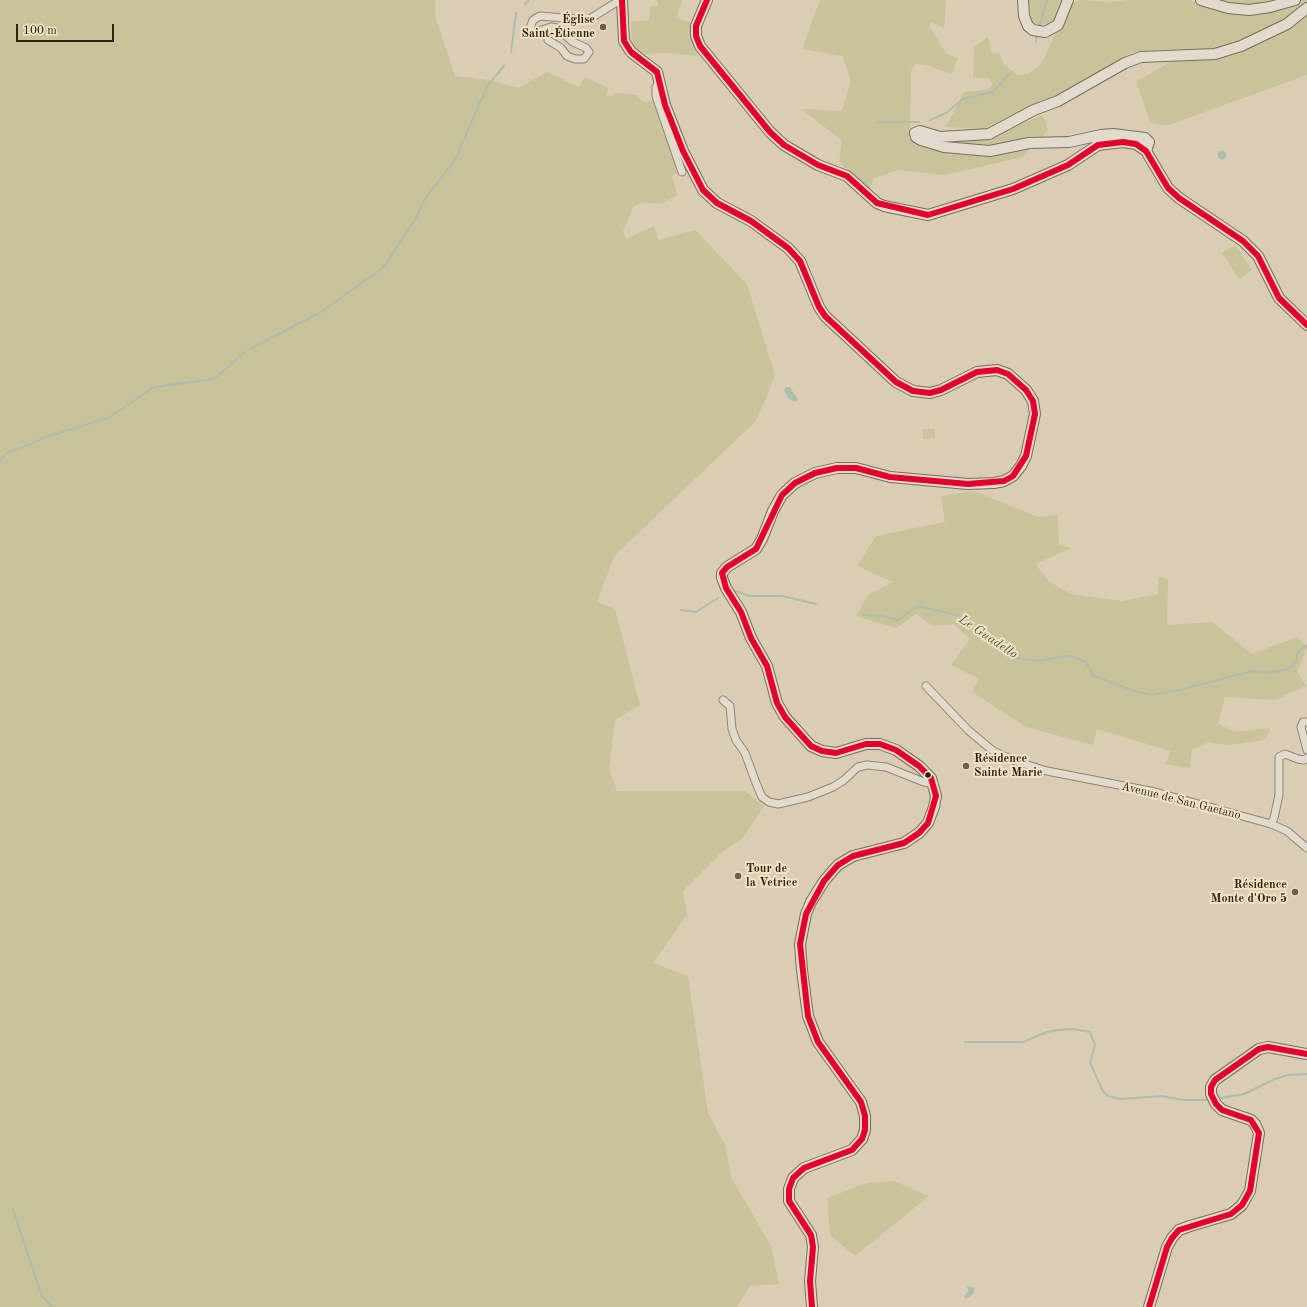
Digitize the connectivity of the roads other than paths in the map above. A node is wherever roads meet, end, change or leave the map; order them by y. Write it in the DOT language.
graph roads {
  1 [pos="621,0"];
  2 [pos="707,0"];
  3 [pos="1023,0"];
  4 [pos="1068,0"];
  5 [pos="1201,0"];
  6 [pos="1295,0"];
  7 [pos="1307,8"];
  8 [pos="548,40"];
  9 [pos="660,82"];
  10 [pos="1146,151"];
  11 [pos="682,172"];
  12 [pos="1307,325"];
  13 [pos="926,686"];
  14 [pos="723,700"];
  15 [pos="1307,722"];
  16 [pos="1307,750"];
  17 [pos="1307,758"];
  18 [pos="934,784"];
  19 [pos="1270,824"];
  20 [pos="1307,848"];
  21 [pos="1307,1054"];
  22 [pos="812,1307"];
  23 [pos="1149,1307"];
  1 -- 8 [label="street"];
  1 -- 9 [label="street"];
  2 -- 10 [label="street"];
  3 -- 4 [label="street"];
  5 -- 6 [label="street"];
  7 -- 10 [label="street"];
  9 -- 11 [label="street"];
  9 -- 18 [label="street"];
  10 -- 12 [label="street"];
  13 -- 19 [label="street, Avenue de San Gaetano"];
  14 -- 18 [label="street"];
  15 -- 16 [label="street"];
  17 -- 19 [label="street"];
  18 -- 22 [label="street"];
  19 -- 20 [label="street, Avenue de San Gaetano"];
  21 -- 23 [label="street"];
}
